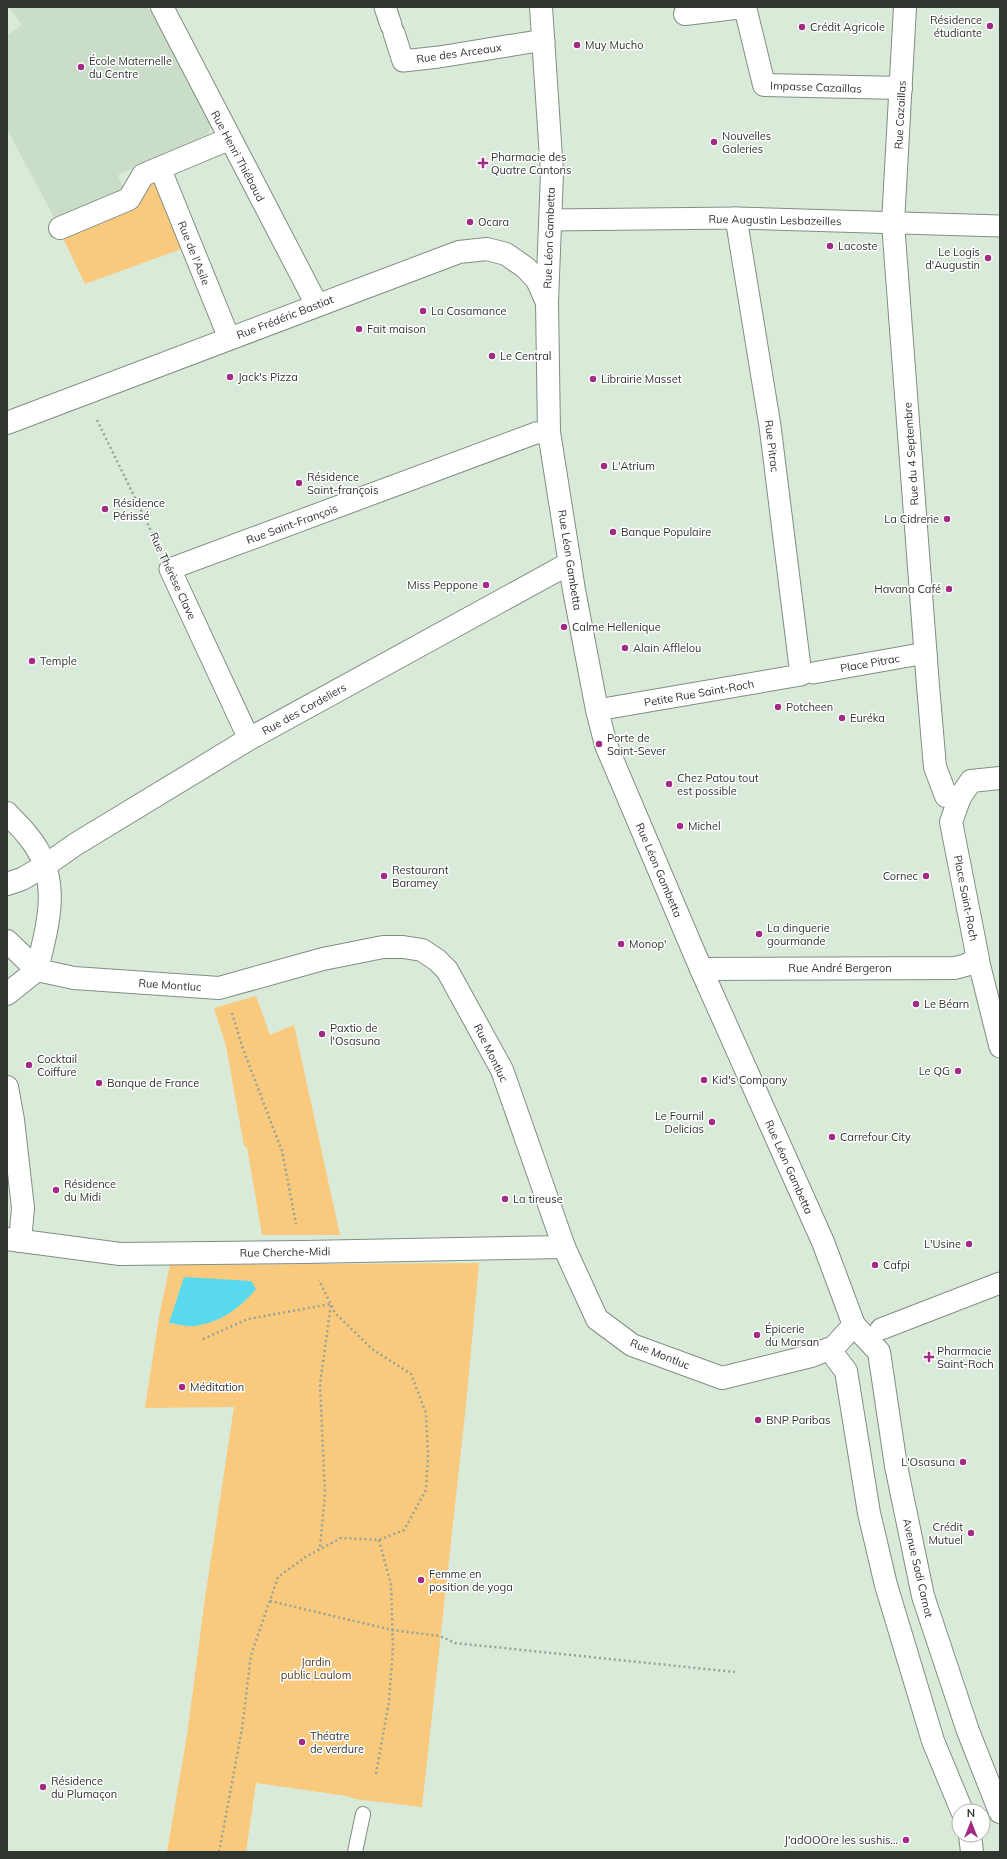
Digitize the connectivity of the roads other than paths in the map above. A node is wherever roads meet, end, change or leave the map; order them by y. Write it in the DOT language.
graph roads {
  1 [pos="542,7"];
  2 [pos="744,7"];
  3 [pos="905,7"];
  4 [pos="167,11"];
  5 [pos="685,14"];
  6 [pos="390,22"];
  7 [pos="544,40"];
  8 [pos="901,88"];
  9 [pos="229,139"];
  10 [pos="160,168"];
  11 [pos="736,218"];
  12 [pos="550,220"];
  13 [pos="893,223"];
  14 [pos="1000,226"];
  15 [pos="60,228"];
  16 [pos="547,302"];
  17 [pos="317,305"];
  18 [pos="229,338"];
  19 [pos="7,423"];
  20 [pos="550,432"];
  21 [pos="570,563"];
  22 [pos="170,569"];
  23 [pos="926,653"];
  24 [pos="807,674"];
  25 [pos="597,710"];
  26 [pos="249,740"];
  27 [pos="1000,778"];
  28 [pos="960,797"];
  29 [pos="7,814"];
  30 [pos="46,865"];
  31 [pos="7,884"];
  32 [pos="7,941"];
  33 [pos="978,959"];
  34 [pos="701,969"];
  35 [pos="37,970"];
  36 [pos="7,994"];
  37 [pos="1000,1047"];
  38 [pos="7,1088"];
  39 [pos="14,1240"];
  40 [pos="564,1247"];
  41 [pos="1000,1283"];
  42 [pos="854,1325"];
  43 [pos="881,1329"];
  44 [pos="811,1356"];
  45 [pos="959,1803"];
  46 [pos="1000,1812"];
  47 [pos="363,1814"];
  48 [pos="355,1852"];
  1 -- 7 [label="street, Rue Léon Gambetta"];
  2 -- 5 [label="street, Impasse Cazaillas"];
  2 -- 8 [label="street, Impasse Cazaillas"];
  3 -- 8 [label="street, Rue Cazaillas"];
  4 -- 9 [label="street, Rue Henri Thiébaud"];
  6 -- 7 [label="street, Rue des Arceaux"];
  7 -- 12 [label="street, Rue Léon Gambetta"];
  8 -- 13 [label="street, Rue Cazaillas"];
  9 -- 10 [label="street"];
  9 -- 17 [label="street, Rue Henri Thiébaud"];
  10 -- 15 [label="street"];
  10 -- 18 [label="street, Rue de l'Asile"];
  11 -- 12 [label="street, Rue Augustin Lesbazeilles"];
  11 -- 13 [label="street, Rue Augustin Lesbazeilles"];
  11 -- 24 [label="street, Rue Pitrac"];
  12 -- 16 [label="street, Rue Léon Gambetta"];
  13 -- 14 [label="street, Rue Augustin Lesbazeilles"];
  13 -- 23 [label="street, Rue du 4 Septembre"];
  16 -- 17 [label="street, Rue Frédéric Bastiat"];
  16 -- 20 [label="street, Rue Léon Gambetta"];
  17 -- 18 [label="street, Rue Frédéric Bastiat"];
  18 -- 19 [label="street, Rue Frédéric Bastiat"];
  20 -- 21 [label="street, Rue Léon Gambetta"];
  20 -- 22 [label="street, Rue Saint-François"];
  21 -- 25 [label="street, Rue Léon Gambetta"];
  21 -- 26 [label="street, Rue des Cordeliers"];
  22 -- 26 [label="street, Rue Thérèse Clave"];
  23 -- 24 [label="street, Place Pitrac"];
  23 -- 28 [label="street, Rue du 4 Septembre"];
  24 -- 25 [label="street, Petite Rue Saint-Roch"];
  25 -- 34 [label="street, Rue Léon Gambetta"];
  26 -- 30 [label="street, Rue des Cordeliers"];
  27 -- 28 [label="street, Place Saint-Roch"];
  28 -- 33 [label="street, Place Saint-Roch"];
  29 -- 30 [label="street"];
  30 -- 31 [label="street, Rue des Cordeliers"];
  30 -- 35 [label="street"];
  32 -- 35 [label="street"];
  33 -- 34 [label="street, Rue André Bergeron"];
  33 -- 37 [label="street, Place Saint-Roch"];
  34 -- 42 [label="street, Rue Léon Gambetta"];
  35 -- 36 [label="street"];
  35 -- 40 [label="street, Rue Montluc"];
  38 -- 39 [label="street"];
  39 -- 40 [label="street, Rue Cherche-Midi"];
  40 -- 44 [label="street, Rue Montluc"];
  41 -- 43 [label="street"];
  42 -- 44 [label="street, Rue Montluc"];
  42 -- 46 [label="street, Avenue Sadi Carnot"];
  44 -- 45 [label="street, Rue Montluc"];
  47 -- 48 [label="lane"];
}
